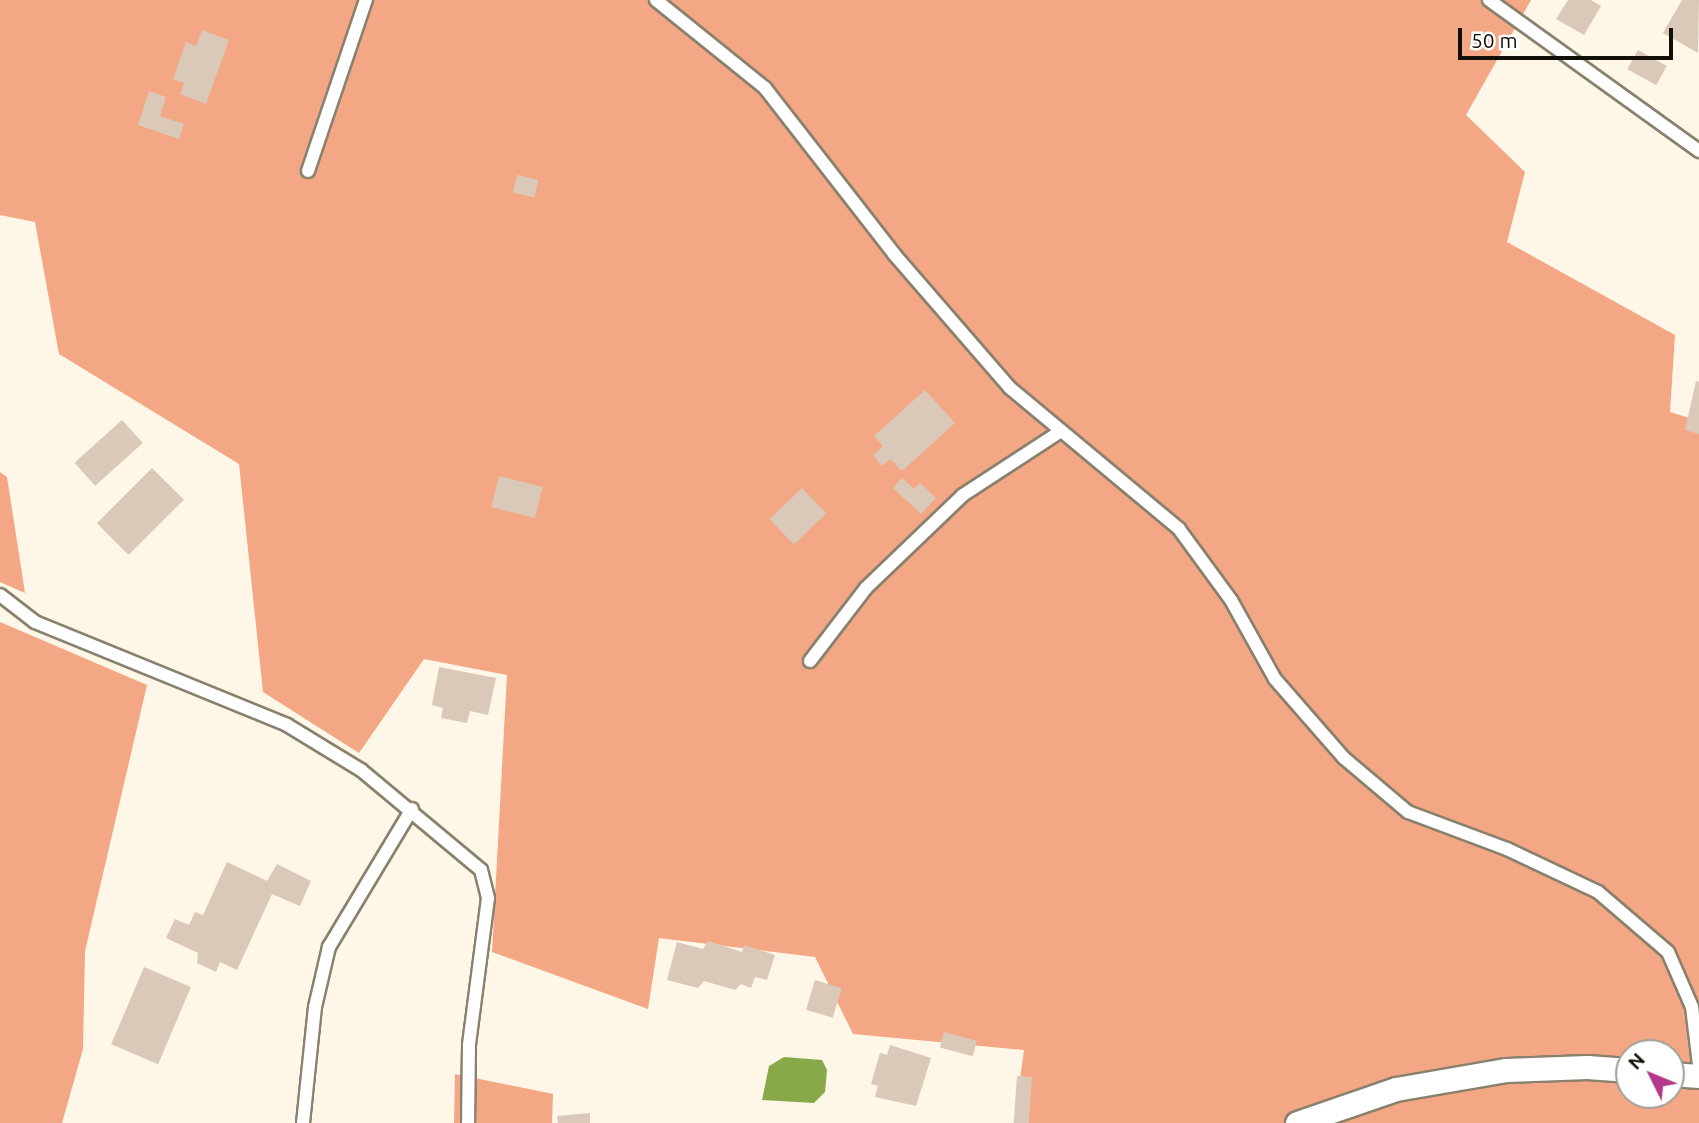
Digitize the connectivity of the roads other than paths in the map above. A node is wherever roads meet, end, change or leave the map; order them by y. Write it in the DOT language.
graph roads {
  1 [pos="366,0"];
  2 [pos="656,0"];
  3 [pos="1489,0"];
  4 [pos="1699,151"];
  5 [pos="308,171"];
  6 [pos="1061,431"];
  7 [pos="0,594"];
  8 [pos="810,661"];
  9 [pos="412,809"];
  10 [pos="1699,1065"];
  11 [pos="1615,1069"];
  12 [pos="303,1123"];
  13 [pos="468,1123"];
  14 [pos="1297,1123"];
  1 -- 5 [label="lane"];
  2 -- 6 [label="lane"];
  3 -- 4 [label="lane"];
  6 -- 8 [label="lane"];
  6 -- 10 [label="lane"];
  7 -- 9 [label="lane"];
  9 -- 12 [label="lane"];
  9 -- 13 [label="lane"];
  11 -- 14 [label="street"];
}
